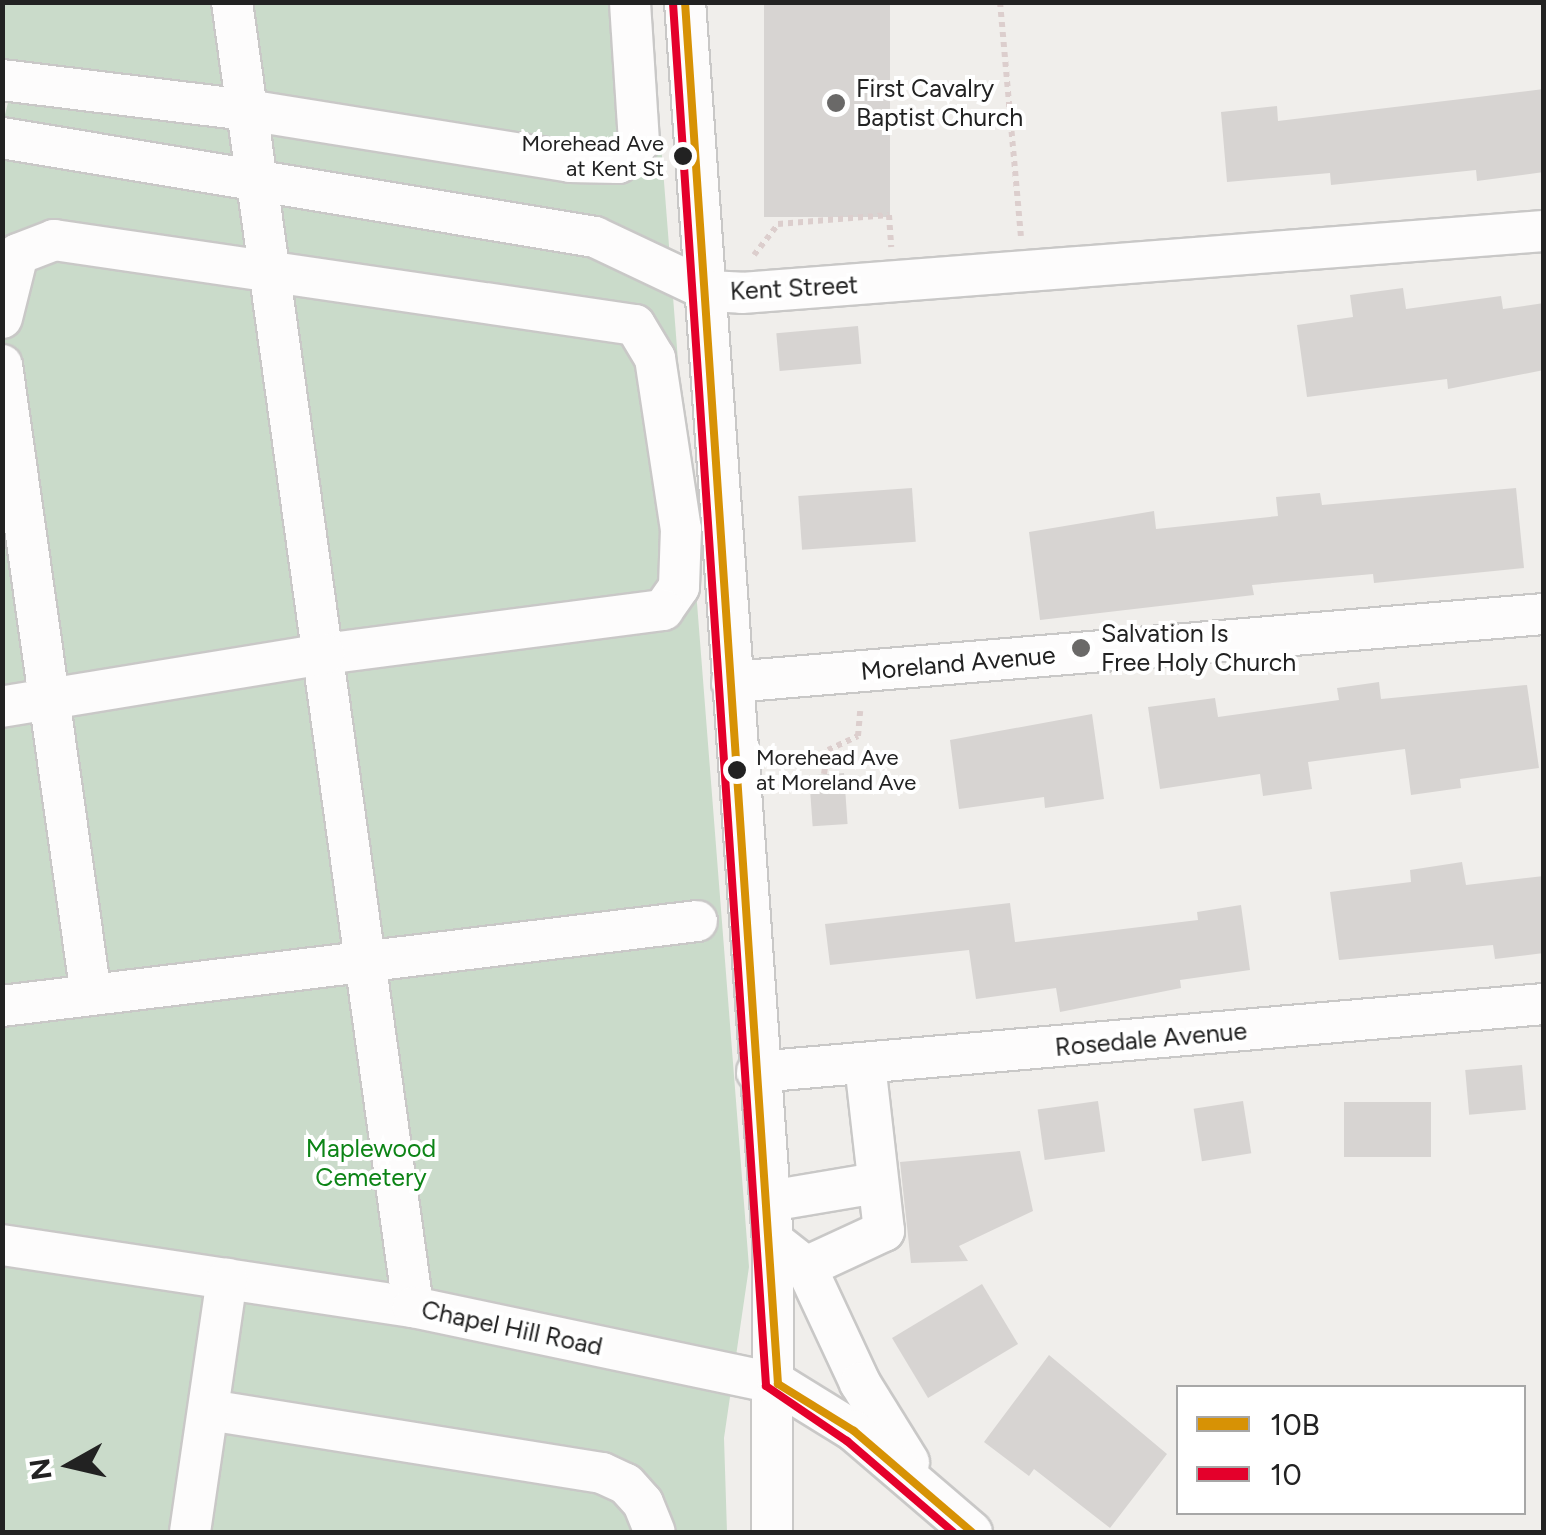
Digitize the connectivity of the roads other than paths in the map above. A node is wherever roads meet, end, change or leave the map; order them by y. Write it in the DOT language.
graph roads {
  1 [pos="232,2"];
  2 [pos="630,2"];
  3 [pos="685,2"];
  4 [pos="2,80"];
  5 [pos="247,110"];
  6 [pos="2,138"];
  7 [pos="257,180"];
  8 [pos="1544,230"];
  9 [pos="264,269"];
  10 [pos="709,291"];
  11 [pos="2,318"];
  12 [pos="2,365"];
  13 [pos="1544,614"];
  14 [pos="324,654"];
  15 [pos="732,682"];
  16 [pos="48,699"];
  17 [pos="2,706"];
  18 [pos="697,920"];
  19 [pos="364,962"];
  20 [pos="92,995"];
  21 [pos="1544,1004"];
  22 [pos="2,1006"];
  23 [pos="866,1064"];
  24 [pos="758,1072"];
  25 [pos="876,1183"];
  26 [pos="770,1201"];
  27 [pos="774,1241"];
  28 [pos="2,1245"];
  29 [pos="806,1266"];
  30 [pos="227,1278"];
  31 [pos="413,1308"];
  32 [pos="778,1384"];
  33 [pos="209,1410"];
  34 [pos="935,1503"];
  35 [pos="190,1532"];
  36 [pos="654,1532"];
  37 [pos="772,1532"];
  38 [pos="972,1532"];
  1 -- 5 [label="street"];
  2 -- 5 [label="street"];
  3 -- 10 [label="street"];
  4 -- 5 [label="street"];
  5 -- 7 [label="street"];
  6 -- 7 [label="street, Kent Street"];
  7 -- 9 [label="street"];
  7 -- 10 [label="street, Kent Street"];
  8 -- 10 [label="street, Kent Street"];
  9 -- 11 [label="street"];
  9 -- 14 [label="street"];
  9 -- 14 [label="street"];
  10 -- 15 [label="street"];
  12 -- 16 [label="street"];
  13 -- 15 [label="street, Moreland Avenue"];
  14 -- 16 [label="street"];
  14 -- 19 [label="street"];
  15 -- 24 [label="street"];
  16 -- 17 [label="street"];
  16 -- 20 [label="street"];
  18 -- 19 [label="street"];
  19 -- 20 [label="street"];
  19 -- 31 [label="street"];
  20 -- 22 [label="street"];
  21 -- 23 [label="street, Rosedale Avenue"];
  23 -- 24 [label="street, Rosedale Avenue"];
  23 -- 25 [label="street"];
  24 -- 26 [label="street"];
  25 -- 26 [label="street"];
  25 -- 29 [label="street"];
  26 -- 27 [label="street"];
  27 -- 29 [label="street"];
  27 -- 32 [label="street"];
  28 -- 30 [label="street, Chapel Hill Road"];
  29 -- 34 [label="street"];
  30 -- 31 [label="street, Chapel Hill Road"];
  30 -- 33 [label="street"];
  31 -- 32 [label="street, Chapel Hill Road"];
  32 -- 34 [label="street, Chapel Hill Road"];
  32 -- 37 [label="street"];
  33 -- 35 [label="street"];
  33 -- 36 [label="street"];
  34 -- 38 [label="street, Chapel Hill Road"];
}
